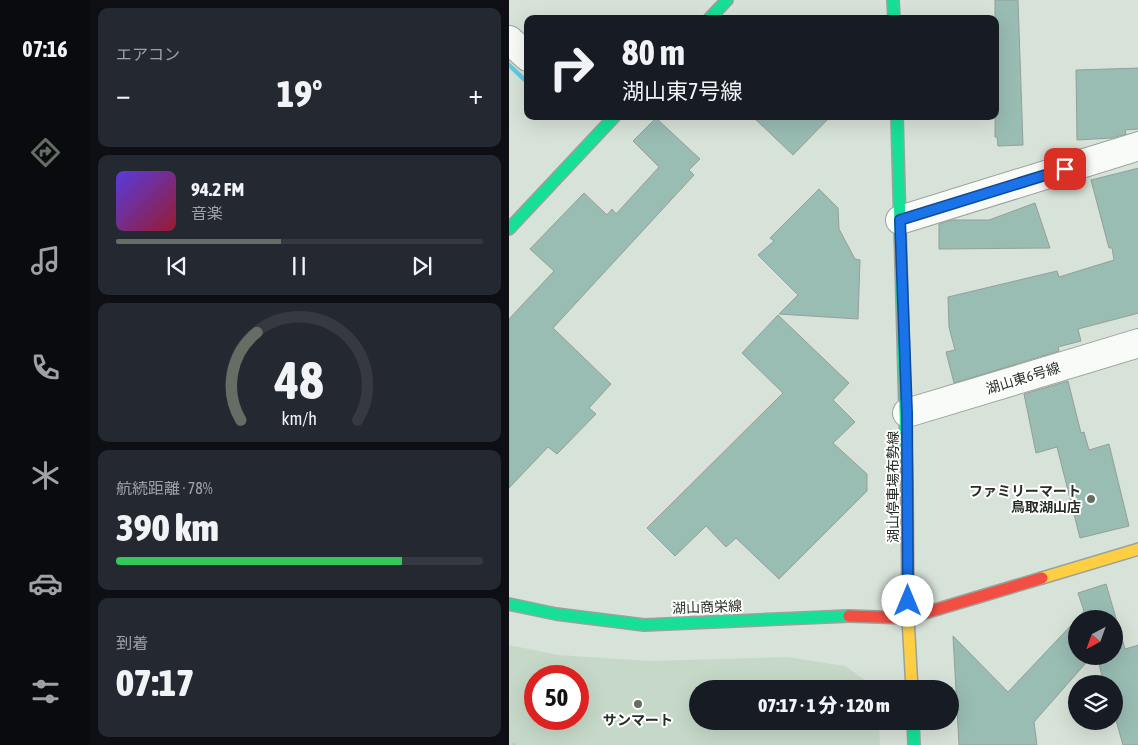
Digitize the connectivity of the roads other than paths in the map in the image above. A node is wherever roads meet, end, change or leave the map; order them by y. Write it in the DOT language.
graph roads {
  1 [pos="727,0"];
  2 [pos="893,0"];
  3 [pos="713,15"];
  4 [pos="894,15"];
  5 [pos="509,40"];
  6 [pos="524,53"];
  7 [pos="605,120"];
  8 [pos="897,120"];
  9 [pos="1138,146"];
  10 [pos="900,220"];
  11 [pos="509,229"];
  12 [pos="1138,343"];
  13 [pos="907,413"];
  14 [pos="1138,548"];
  15 [pos="509,604"];
  16 [pos="908,618"];
  17 [pos="911,680"];
  18 [pos="913,730"];
  19 [pos="914,745"];
  1 -- 3 [label="main road"];
  2 -- 4 [label="main road"];
  5 -- 6 [label="street"];
  7 -- 11 [label="main road"];
  8 -- 10 [label="main road, 湖山停車場布勢線"];
  9 -- 10 [label="street"];
  10 -- 13 [label="main road, 湖山停車場布勢線"];
  12 -- 13 [label="street, 湖山東6号線"];
  13 -- 16 [label="main road, 湖山停車場布勢線"];
  14 -- 16 [label="main road"];
  15 -- 16 [label="main road, 湖山商栄線"];
  16 -- 17 [label="main road, 湖山停車場布勢線"];
  18 -- 19 [label="main road"];
}
